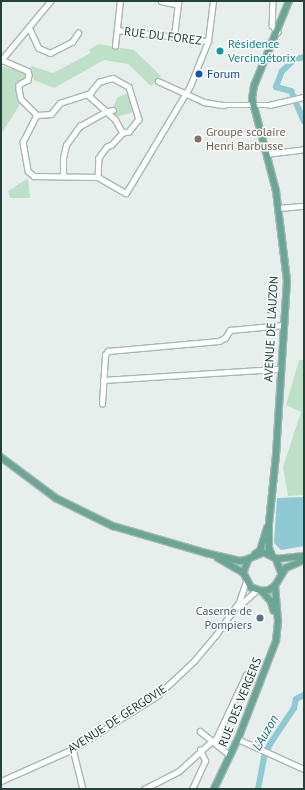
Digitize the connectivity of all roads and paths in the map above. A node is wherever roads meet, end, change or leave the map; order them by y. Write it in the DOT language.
graph roads {
  1 [pos="51,1"];
  2 [pos="120,1"];
  3 [pos="161,1"];
  4 [pos="213,1"];
  5 [pos="273,1"];
  6 [pos="288,2"];
  7 [pos="178,3"];
  8 [pos="29,28"];
  9 [pos="117,30"];
  10 [pos="278,32"];
  11 [pos="78,33"];
  12 [pos="174,36"];
  13 [pos="208,41"];
  14 [pos="115,46"];
  15 [pos="2,60"];
  16 [pos="158,81"];
  17 [pos="87,94"];
  18 [pos="186,95"];
  19 [pos="302,97"];
  20 [pos="253,105"];
  21 [pos="113,110"];
  22 [pos="105,112"];
  23 [pos="37,115"];
  24 [pos="123,133"];
  25 [pos="304,150"];
  26 [pos="266,154"];
  27 [pos="63,176"];
  28 [pos="98,177"];
  29 [pos="304,206"];
  30 [pos="278,208"];
  31 [pos="283,325"];
  32 [pos="280,369"];
  33 [pos="103,380"];
  34 [pos="102,404"];
  35 [pos="1,457"];
  36 [pos="269,524"];
  37 [pos="206,553"];
  38 [pos="254,555"];
  39 [pos="304,556"];
  40 [pos="274,557"];
  41 [pos="248,559"];
  42 [pos="304,560"];
  43 [pos="281,573"];
  44 [pos="244,574"];
  45 [pos="246,582"];
  46 [pos="275,586"];
  47 [pos="259,590"];
  48 [pos="231,614"];
  49 [pos="278,621"];
  50 [pos="250,672"];
  51 [pos="200,731"];
  52 [pos="238,738"];
  53 [pos="213,742"];
  54 [pos="73,749"];
  55 [pos="200,750"];
  56 [pos="230,755"];
  57 [pos="304,769"];
  58 [pos="1,781"];
  59 [pos="83,789"];
  60 [pos="144,789"];
  61 [pos="192,789"];
  62 [pos="214,789"];
  1 -- 8 [label="street"];
  2 -- 9 [label="street"];
  3 -- 7 [label="street"];
  4 -- 13 [label="street"];
  5 -- 10 [label="street"];
  6 -- 10 [label="main road, AVENUE DE L'AUZON"];
  7 -- 12 [label="street"];
  8 -- 11 [label="street"];
  8 -- 15 [label="street"];
  9 -- 12 [label="street, RUE DU FOREZ"];
  9 -- 14 [label="street"];
  10 -- 20 [label="main road, AVENUE DE L'AUZON"];
  12 -- 13 [label="street, RUE DU FOREZ"];
  13 -- 18 [label="street"];
  15 -- 23 [label="street"];
  16 -- 18 [label="street"];
  17 -- 22 [label="street"];
  17 -- 23 [label="street"];
  17 -- 24 [label="street"];
  18 -- 20 [label="street"];
  18 -- 28 [label="street"];
  19 -- 20 [label="street"];
  20 -- 26 [label="main road, AVENUE DE L'AUZON"];
  21 -- 22 [label="street"];
  22 -- 24 [label="street"];
  22 -- 27 [label="street"];
  23 -- 27 [label="street"];
  24 -- 28 [label="street"];
  25 -- 26 [label="street"];
  26 -- 30 [label="main road, AVENUE DE L'AUZON"];
  27 -- 28 [label="street"];
  29 -- 30 [label="street"];
  30 -- 31 [label="main road, AVENUE DE L'AUZON"];
  31 -- 32 [label="main road, AVENUE DE L'AUZON"];
  31 -- 33 [label="street"];
  32 -- 33 [label="street"];
  32 -- 36 [label="main road, AVENUE DE L'AUZON"];
  33 -- 34 [label="street"];
  35 -- 37 [label="main road"];
  36 -- 38 [label="main road"];
  36 -- 40 [label="main road"];
  37 -- 41 [label="main road"];
  37 -- 44 [label="main road"];
  38 -- 40 [label="main road"];
  38 -- 41 [label="main road"];
  39 -- 40 [label="main road"];
  40 -- 43 [label="main road"];
  41 -- 44 [label="main road"];
  42 -- 43 [label="main road"];
  43 -- 46 [label="main road"];
  44 -- 45 [label="main road"];
  45 -- 47 [label="main road"];
  45 -- 48 [label="street, AVENUE DE GERGOVIE"];
  46 -- 47 [label="main road"];
  46 -- 49 [label="main road"];
  47 -- 48 [label="street, AVENUE DE GERGOVIE"];
  47 -- 49 [label="main road"];
  48 -- 54 [label="street, AVENUE DE GERGOVIE"];
  49 -- 52 [label="main road, RUE DES VERGERS"];
  50 -- 53 [label="street"];
  51 -- 53 [label="street"];
  52 -- 56 [label="main road, RUE DES VERGERS"];
  52 -- 57 [label="street"];
  53 -- 55 [label="street"];
  53 -- 56 [label="street"];
  54 -- 58 [label="street, AVENUE DE GERGOVIE"];
  54 -- 59 [label="street"];
  55 -- 60 [label="street"];
  55 -- 61 [label="street"];
  56 -- 62 [label="main road, RUE DES VERGERS"];
}
